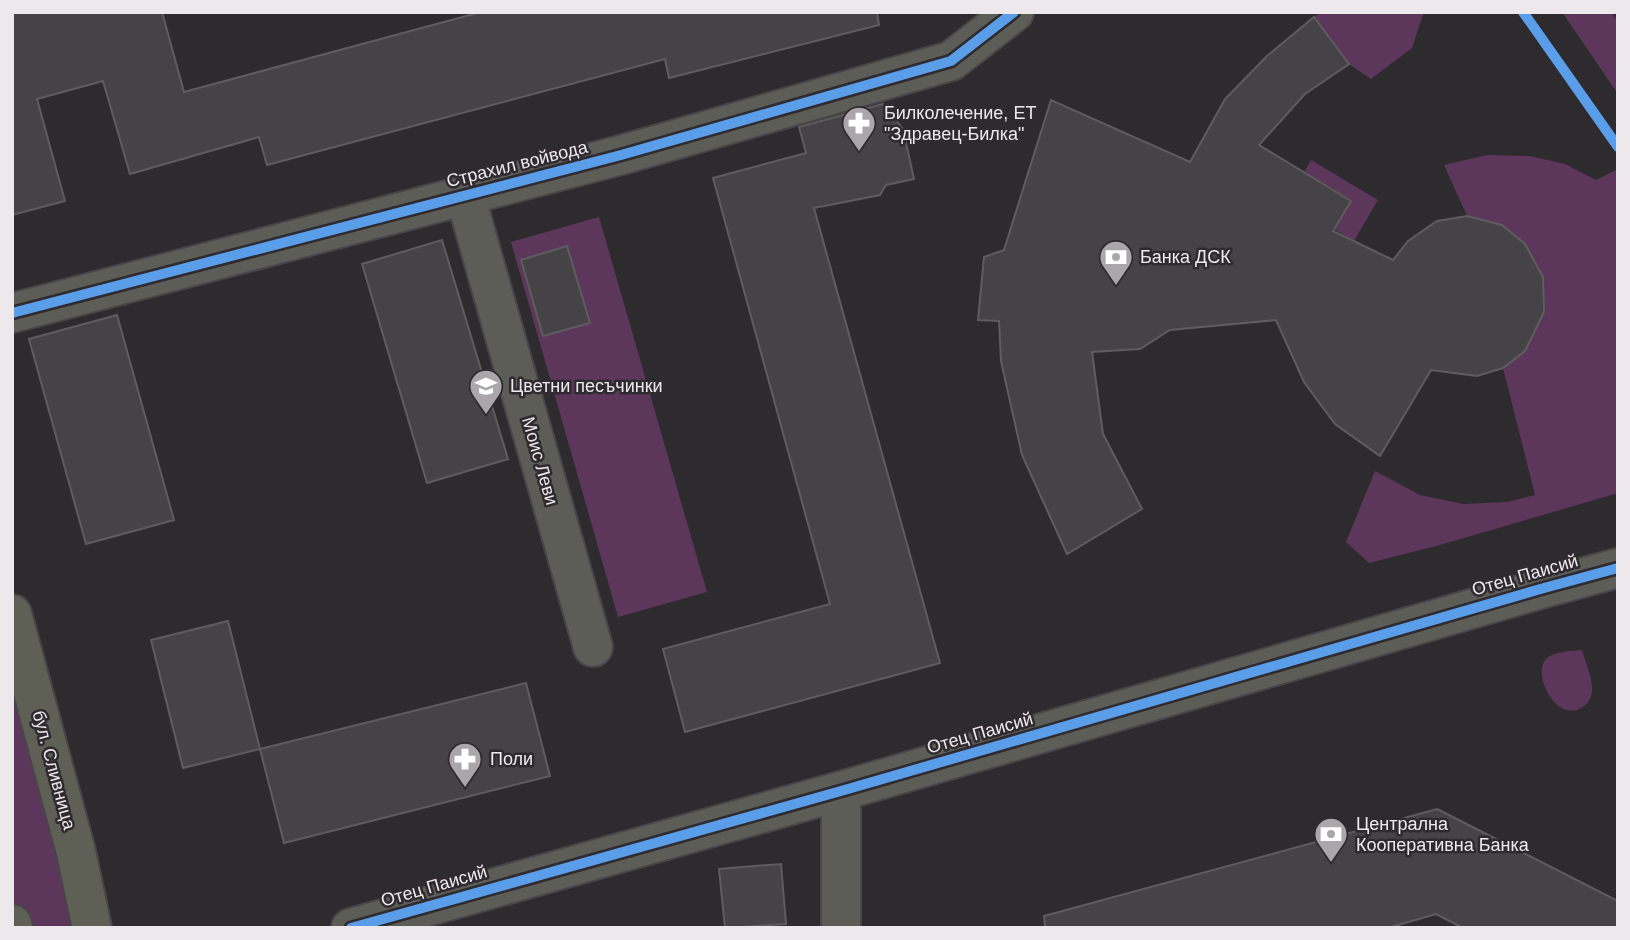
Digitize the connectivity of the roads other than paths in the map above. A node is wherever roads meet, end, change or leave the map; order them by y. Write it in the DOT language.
graph roads {
  1 [pos="1014,12"];
  2 [pos="465,195"];
  3 [pos="12,313"];
  4 [pos="1618,568"];
  5 [pos="12,614"];
  6 [pos="593,647"];
  7 [pos="841,791"];
  8 [pos="92,928"];
  9 [pos="351,928"];
  10 [pos="842,928"];
  1 -- 2 [label="street, Страхил войвода"];
  2 -- 3 [label="street, Страхил войвода"];
  2 -- 6 [label="street, Моис Леви"];
  4 -- 7 [label="street, Отец Паисий"];
  5 -- 8 [label="main road, бул. Сливница"];
  7 -- 9 [label="street, Отец Паисий"];
  7 -- 10 [label="street"];
}
